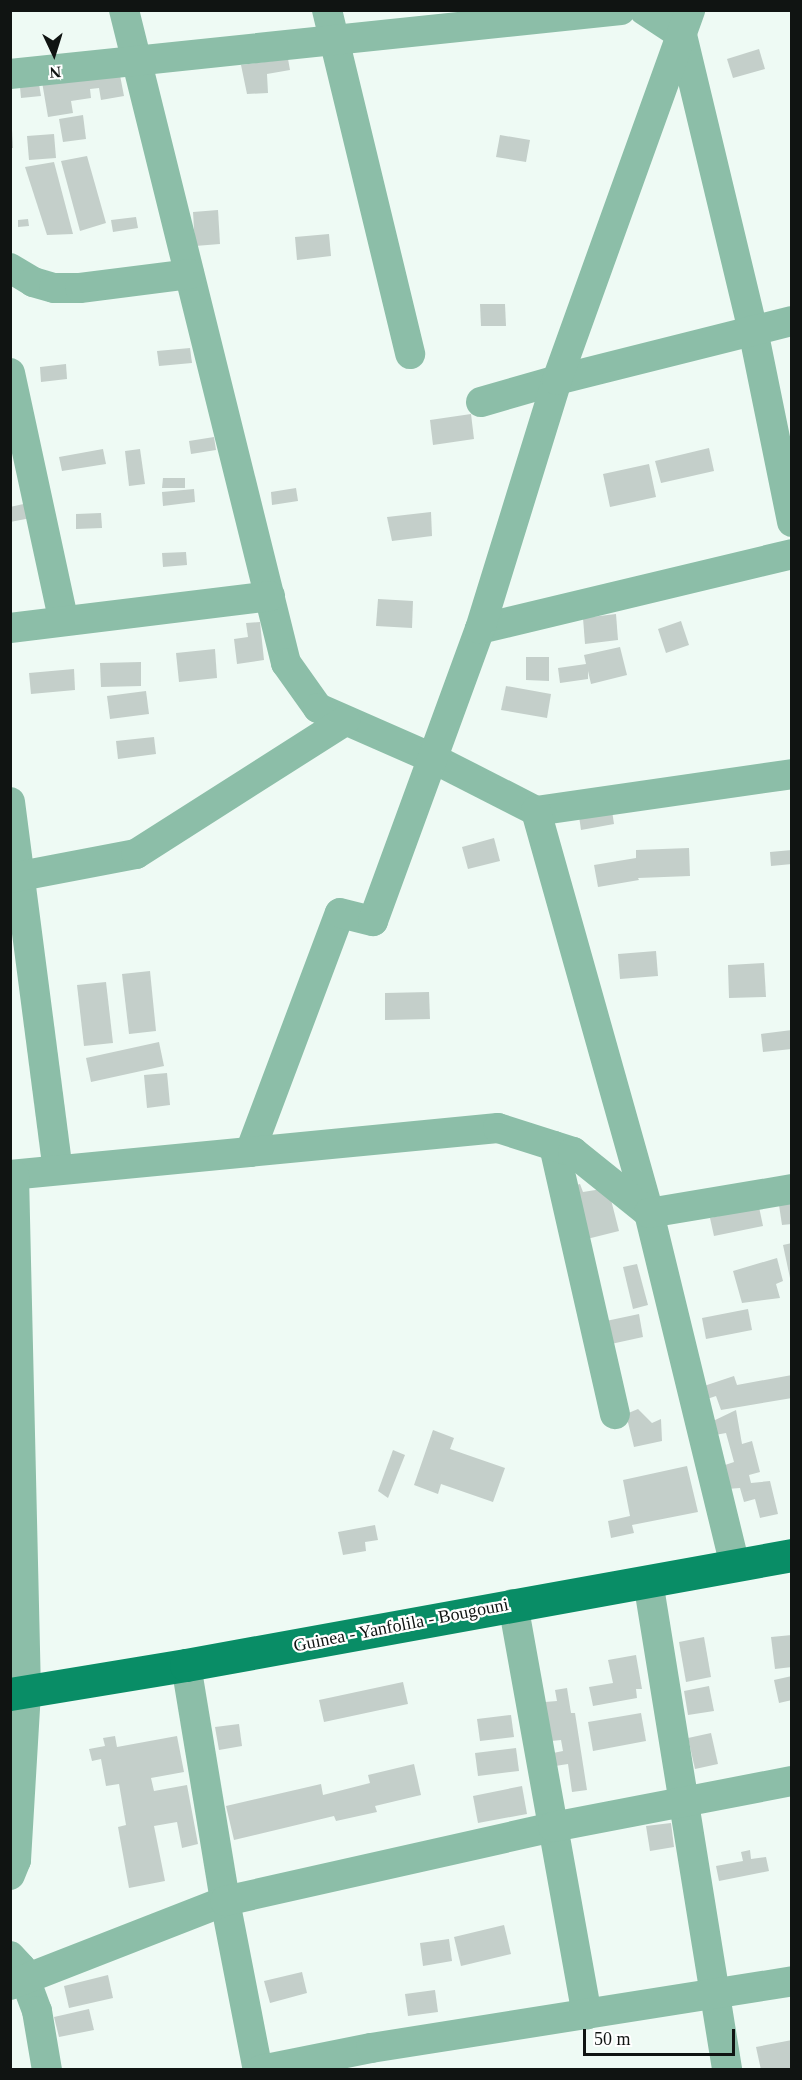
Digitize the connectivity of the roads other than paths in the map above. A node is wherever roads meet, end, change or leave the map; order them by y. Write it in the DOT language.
graph roads {
  1 [pos="124,10"];
  2 [pos="621,10"];
  3 [pos="644,10"];
  4 [pos="501,17"];
  5 [pos="686,23"];
  6 [pos="331,24"];
  7 [pos="136,59"];
  8 [pos="10,74"];
  9 [pos="10,268"];
  10 [pos="189,273"];
  11 [pos="792,321"];
  12 [pos="753,330"];
  13 [pos="410,354"];
  14 [pos="10,373"];
  15 [pos="557,380"];
  16 [pos="481,402"];
  17 [pos="792,522"];
  18 [pos="792,554"];
  19 [pos="270,596"];
  20 [pos="63,619"];
  21 [pos="10,628"];
  22 [pos="480,629"];
  23 [pos="345,721"];
  24 [pos="434,759"];
  25 [pos="792,774"];
  26 [pos="10,802"];
  27 [pos="536,811"];
  28 [pos="15,877"];
  29 [pos="554,1146"];
  30 [pos="250,1152"];
  31 [pos="58,1170"];
  32 [pos="12,1175"];
  33 [pos="792,1189"];
  34 [pos="649,1213"];
  35 [pos="615,1414"];
  36 [pos="792,1555"];
  37 [pos="735,1566"];
  38 [pos="648,1581"];
  39 [pos="513,1604"];
  40 [pos="186,1665"];
  41 [pos="18,1693"];
  42 [pos="792,1781"];
  43 [pos="684,1801"];
  44 [pos="553,1827"];
  45 [pos="10,1875"];
  46 [pos="225,1901"];
  47 [pos="16,1974"];
  48 [pos="792,1981"];
  49 [pos="714,1993"];
  50 [pos="587,2014"];
  51 [pos="47,2070"];
  52 [pos="260,2070"];
  53 [pos="727,2070"];
  1 -- 7 [label="street"];
  2 -- 4 [label="street"];
  3 -- 5 [label="street"];
  4 -- 6 [label="street"];
  5 -- 12 [label="street"];
  5 -- 15 [label="street"];
  6 -- 7 [label="street"];
  6 -- 13 [label="street"];
  7 -- 8 [label="street"];
  7 -- 10 [label="street"];
  9 -- 10 [label="street"];
  10 -- 19 [label="street"];
  11 -- 12 [label="street"];
  12 -- 15 [label="street"];
  12 -- 17 [label="street"];
  14 -- 20 [label="street"];
  15 -- 16 [label="street"];
  15 -- 22 [label="street"];
  18 -- 22 [label="street"];
  19 -- 20 [label="street"];
  19 -- 23 [label="street"];
  20 -- 21 [label="street"];
  22 -- 24 [label="street"];
  23 -- 24 [label="street"];
  23 -- 28 [label="street"];
  24 -- 27 [label="street"];
  24 -- 30 [label="street"];
  25 -- 27 [label="street"];
  26 -- 28 [label="street"];
  27 -- 34 [label="street"];
  28 -- 31 [label="street"];
  29 -- 30 [label="street"];
  29 -- 34 [label="street"];
  29 -- 35 [label="street"];
  30 -- 31 [label="street"];
  31 -- 32 [label="street"];
  32 -- 41 [label="street"];
  33 -- 34 [label="street"];
  34 -- 37 [label="street"];
  36 -- 37 [label="main road, Guinea - Yanfolila - Bougouni"];
  37 -- 38 [label="main road, Guinea - Yanfolila - Bougouni"];
  38 -- 39 [label="main road, Guinea - Yanfolila - Bougouni"];
  38 -- 43 [label="street"];
  39 -- 40 [label="main road, Guinea - Yanfolila - Bougouni"];
  39 -- 44 [label="street"];
  40 -- 41 [label="main road, Guinea - Yanfolila - Bougouni"];
  40 -- 46 [label="street"];
  41 -- 45 [label="street"];
  42 -- 43 [label="street"];
  43 -- 44 [label="street"];
  43 -- 49 [label="street"];
  44 -- 46 [label="street"];
  44 -- 50 [label="street"];
  46 -- 47 [label="street"];
  46 -- 52 [label="street"];
  47 -- 51 [label="street"];
  48 -- 49 [label="street"];
  49 -- 50 [label="street"];
  49 -- 53 [label="street"];
  50 -- 52 [label="street"];
}
